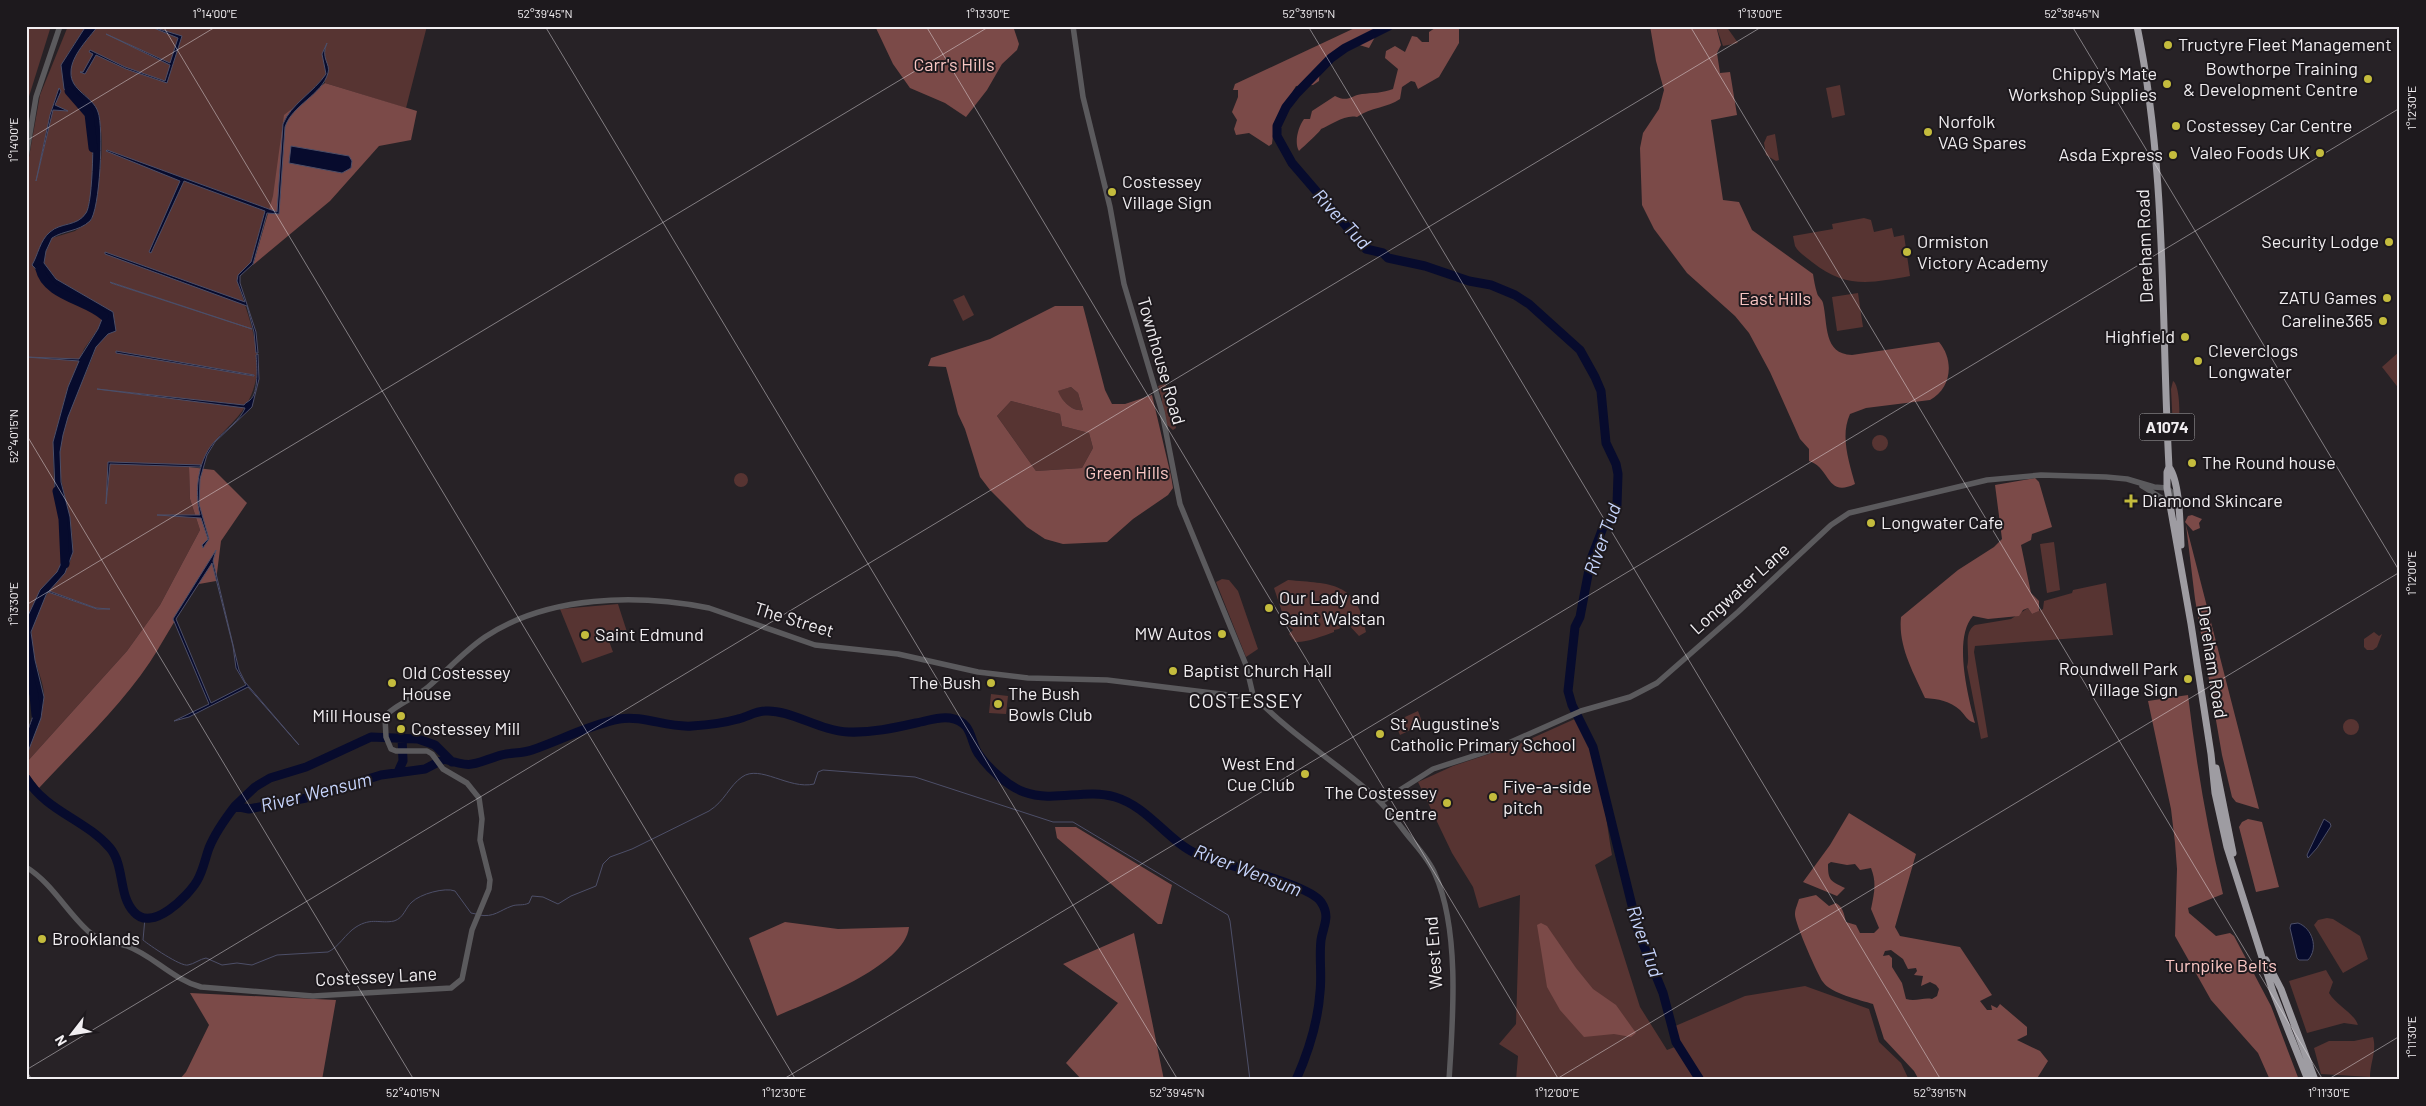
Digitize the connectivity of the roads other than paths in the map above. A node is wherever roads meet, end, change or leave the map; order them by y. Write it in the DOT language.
graph roads {
  1 [pos="60,26"];
  2 [pos="1073,26"];
  3 [pos="2137,26"];
  4 [pos="26,157"];
  5 [pos="2169,467"];
  6 [pos="2138,483"];
  7 [pos="2167,488"];
  8 [pos="2177,497"];
  9 [pos="2170,503"];
  10 [pos="2182,576"];
  11 [pos="1253,695"];
  12 [pos="389,712"];
  13 [pos="1381,802"];
  14 [pos="26,867"];
  15 [pos="2258,944"];
  16 [pos="2303,1043"];
  17 [pos="2295,1046"];
  18 [pos="1449,1080"];
  19 [pos="2308,1080"];
  20 [pos="2315,1080"];
  1 -- 4 [label="street"];
  2 -- 11 [label="street, Townhouse Road"];
  3 -- 5 [label="highway, Dereham Road / A1074"];
  5 -- 7 [label="highway, Dereham Road / A1074"];
  5 -- 8 [label="highway, Dereham Road / A1074"];
  6 -- 7 [label="street, Longwater Lane"];
  6 -- 9 [label="street, Longwater Lane"];
  6 -- 13 [label="street, Longwater Lane"];
  7 -- 8 [label="street"];
  7 -- 9 [label="highway, Dereham Road / A1074"];
  8 -- 9 [label="highway"];
  8 -- 10 [label="highway, Dereham Road / A1074"];
  9 -- 10 [label="highway, Dereham Road / A1074"];
  10 -- 15 [label="highway, Dereham Road / A1074"];
  11 -- 12 [label="street, The Street"];
  11 -- 13 [label="street, West End"];
  12 -- 14 [label="street, Costessey Lane"];
  13 -- 18 [label="street, West End"];
  15 -- 16 [label="highway, Dereham Road / A1074"];
  15 -- 17 [label="highway, Dereham Road / A1074"];
  16 -- 17 [label="highway"];
  16 -- 20 [label="highway, Dereham Road / A1074"];
  17 -- 19 [label="highway, Dereham Road / A1074"];
}
